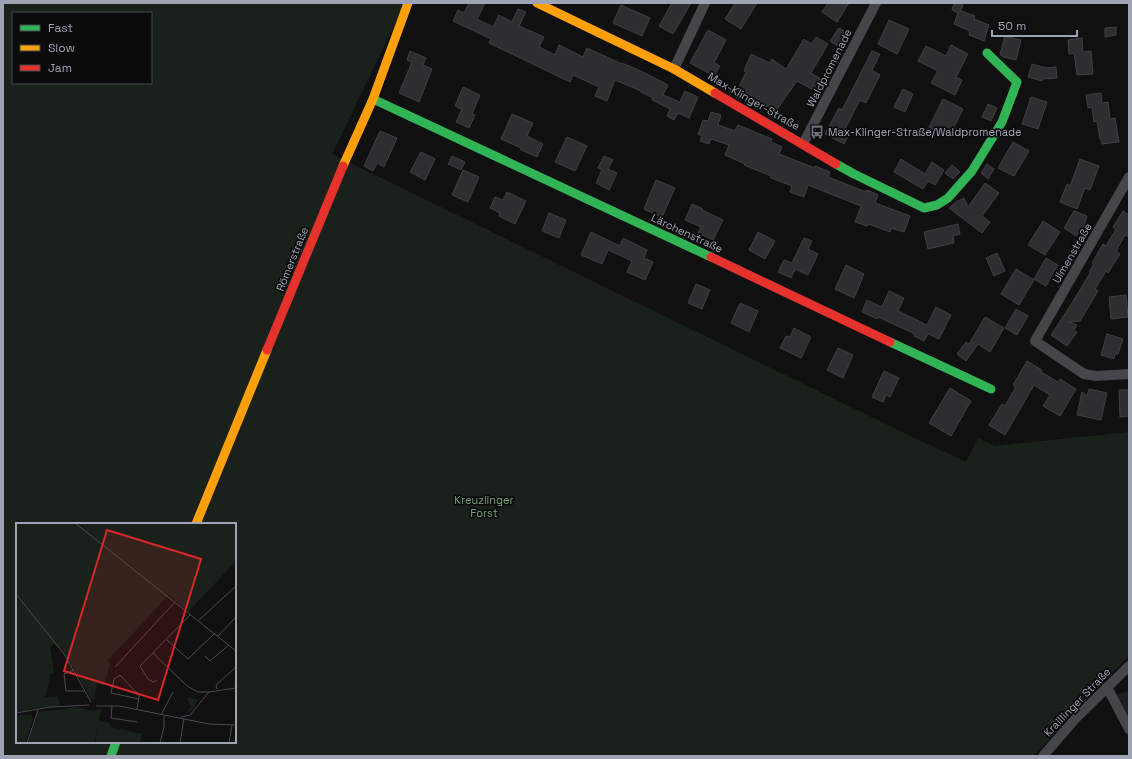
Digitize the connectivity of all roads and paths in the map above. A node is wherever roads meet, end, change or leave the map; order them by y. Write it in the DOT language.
graph roads {
  1 [pos="408,3"];
  2 [pos="537,3"];
  3 [pos="705,3"];
  4 [pos="876,3"];
  5 [pos="987,53"];
  6 [pos="674,69"];
  7 [pos="373,99"];
  8 [pos="803,144"];
  9 [pos="1129,176"];
  10 [pos="1129,374"];
  11 [pos="991,389"];
  12 [pos="196,523"];
  13 [pos="1129,666"];
  14 [pos="1107,687"];
  15 [pos="1129,729"];
  16 [pos="116,743"];
  17 [pos="111,756"];
  18 [pos="1043,756"];
  1 -- 7 [label="street, Römerstraße"];
  2 -- 6 [label="street, Max-Klinger-Straße"];
  3 -- 6 [label="street"];
  4 -- 8 [label="street, Waldpromenade"];
  5 -- 8 [label="street, Max-Klinger-Straße"];
  6 -- 8 [label="street, Max-Klinger-Straße"];
  7 -- 11 [label="street, Lärchenstraße"];
  7 -- 12 [label="street, Römerstraße"];
  9 -- 10 [label="street, Ulmenstraße"];
  13 -- 14 [label="street, Kraillinger Straße"];
  14 -- 15 [label="street"];
  14 -- 18 [label="street, Kraillinger Straße"];
  16 -- 17 [label="street"];
}
